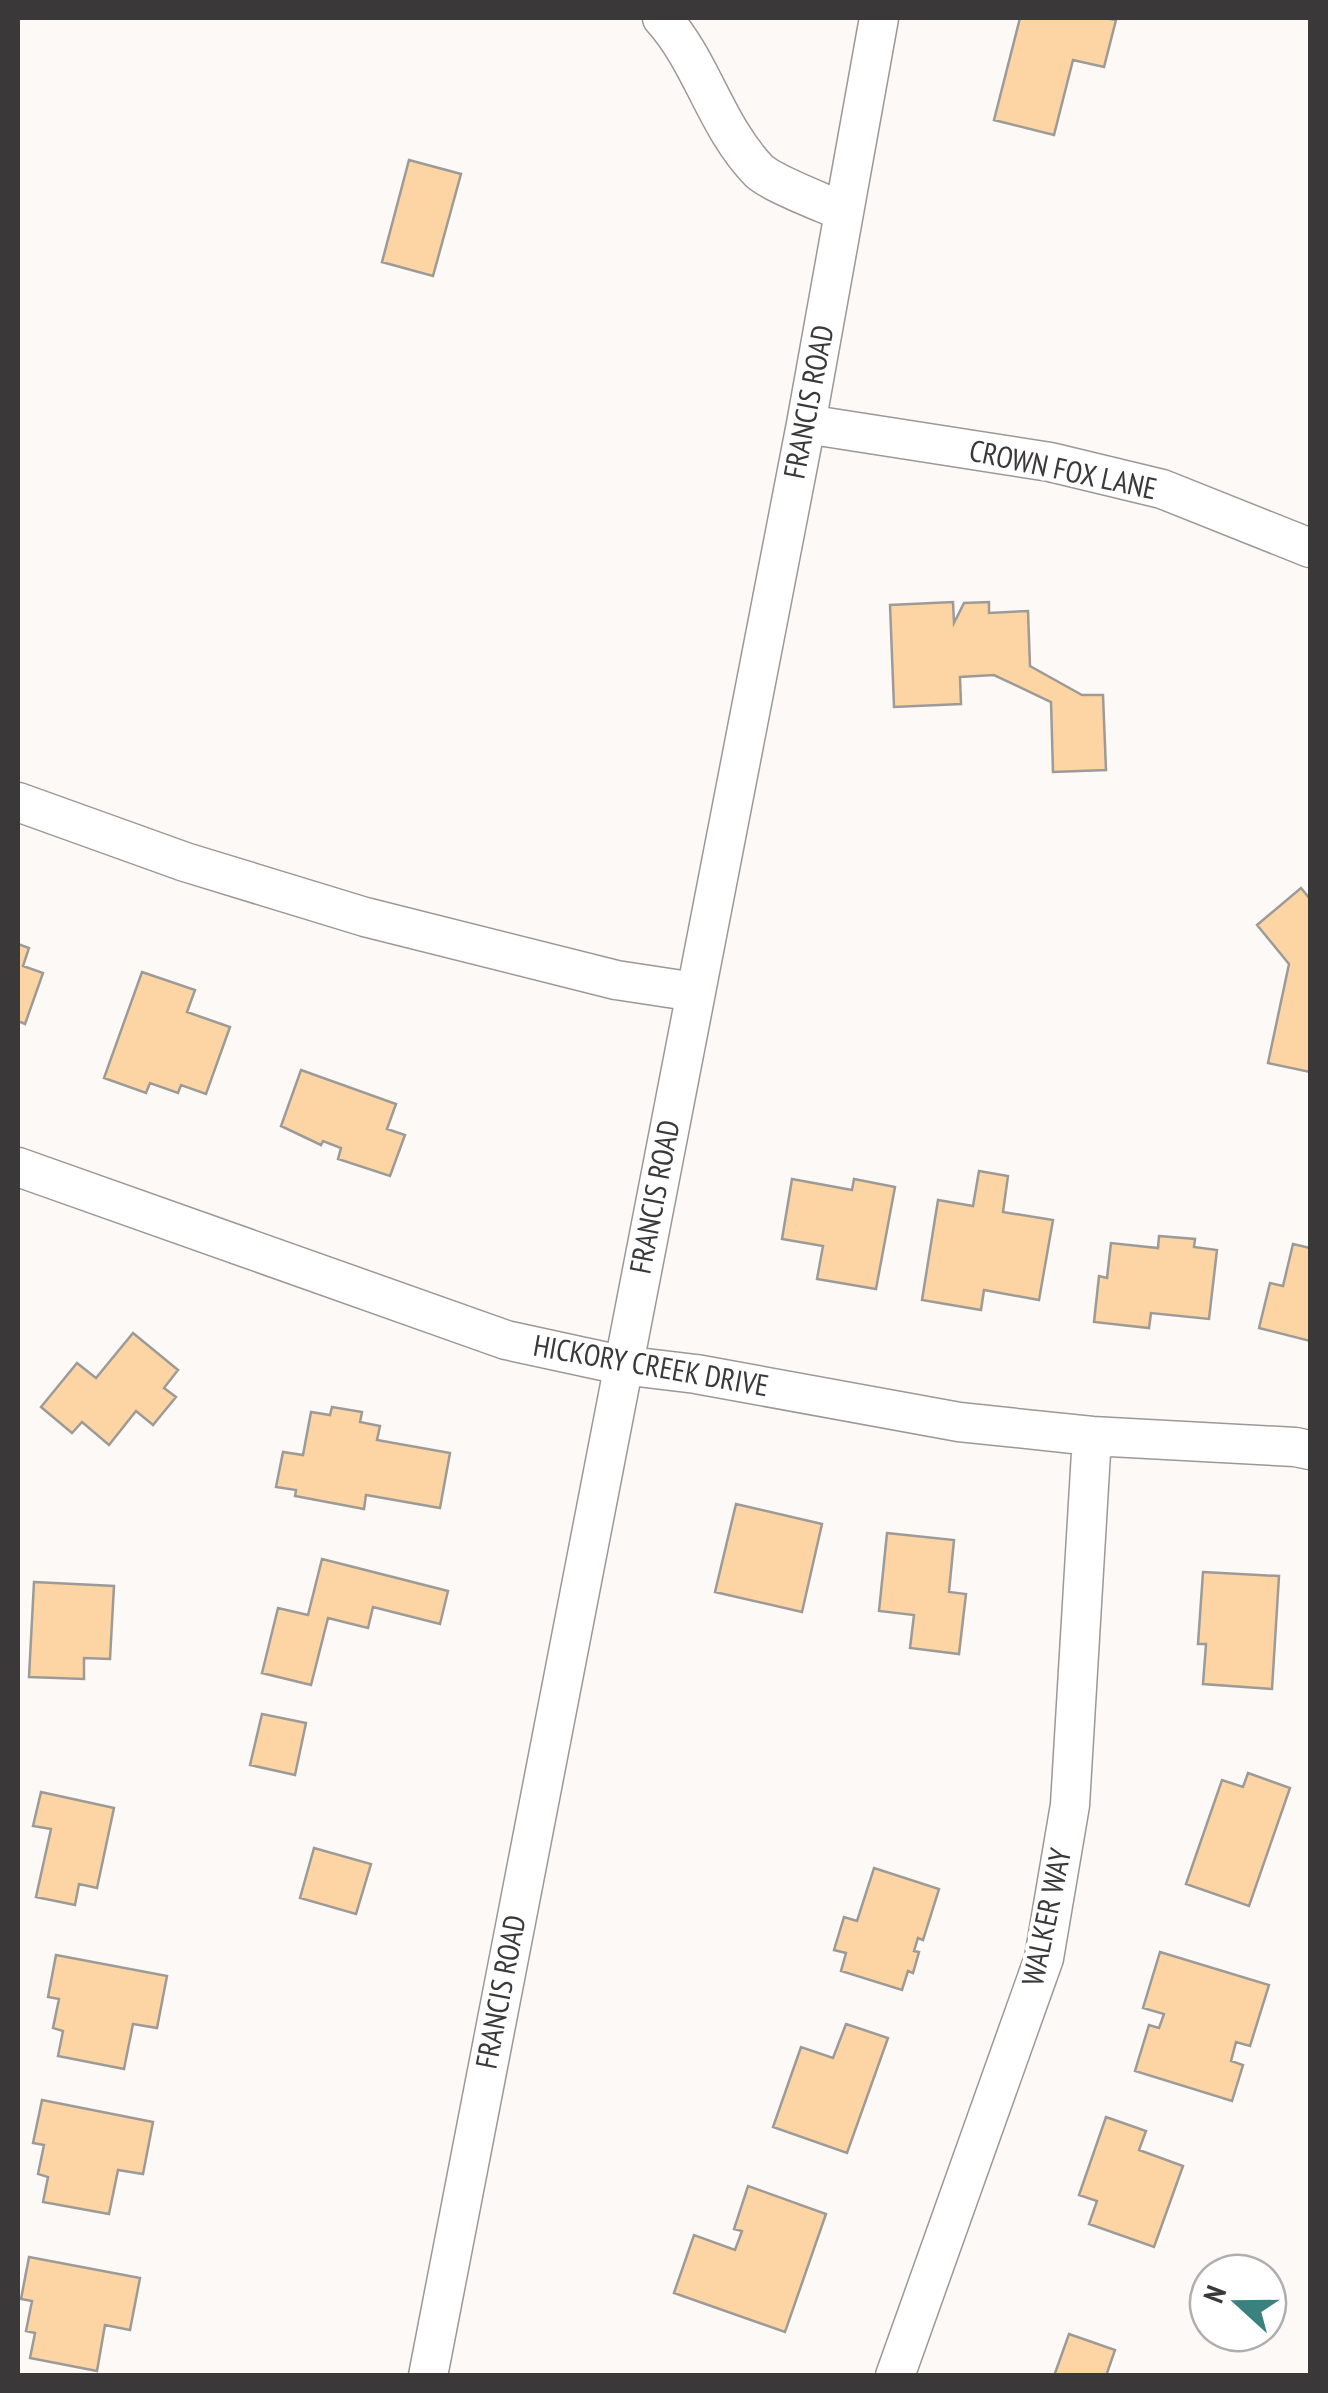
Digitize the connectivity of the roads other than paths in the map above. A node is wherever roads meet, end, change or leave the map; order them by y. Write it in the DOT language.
graph roads {
  1 [pos="662,18"];
  2 [pos="879,18"];
  3 [pos="844,212"];
  4 [pos="806,424"];
  5 [pos="1310,548"];
  6 [pos="18,802"];
  7 [pos="695,992"];
  8 [pos="18,1167"];
  9 [pos="622,1365"];
  10 [pos="1092,1436"];
  11 [pos="1310,1450"];
  12 [pos="428,2376"];
  13 [pos="895,2376"];
  1 -- 3 [label="street"];
  2 -- 3 [label="street, FRANCIS ROAD"];
  3 -- 4 [label="street, FRANCIS ROAD"];
  4 -- 5 [label="street, CROWN FOX LANE"];
  4 -- 7 [label="street, FRANCIS ROAD"];
  6 -- 7 [label="street"];
  7 -- 9 [label="street, FRANCIS ROAD"];
  8 -- 9 [label="street, HICKORY CREEK DRIVE"];
  9 -- 10 [label="street, HICKORY CREEK DRIVE"];
  9 -- 12 [label="street, FRANCIS ROAD"];
  10 -- 11 [label="street, HICKORY CREEK DRIVE"];
  10 -- 13 [label="street, WALKER WAY"];
}
